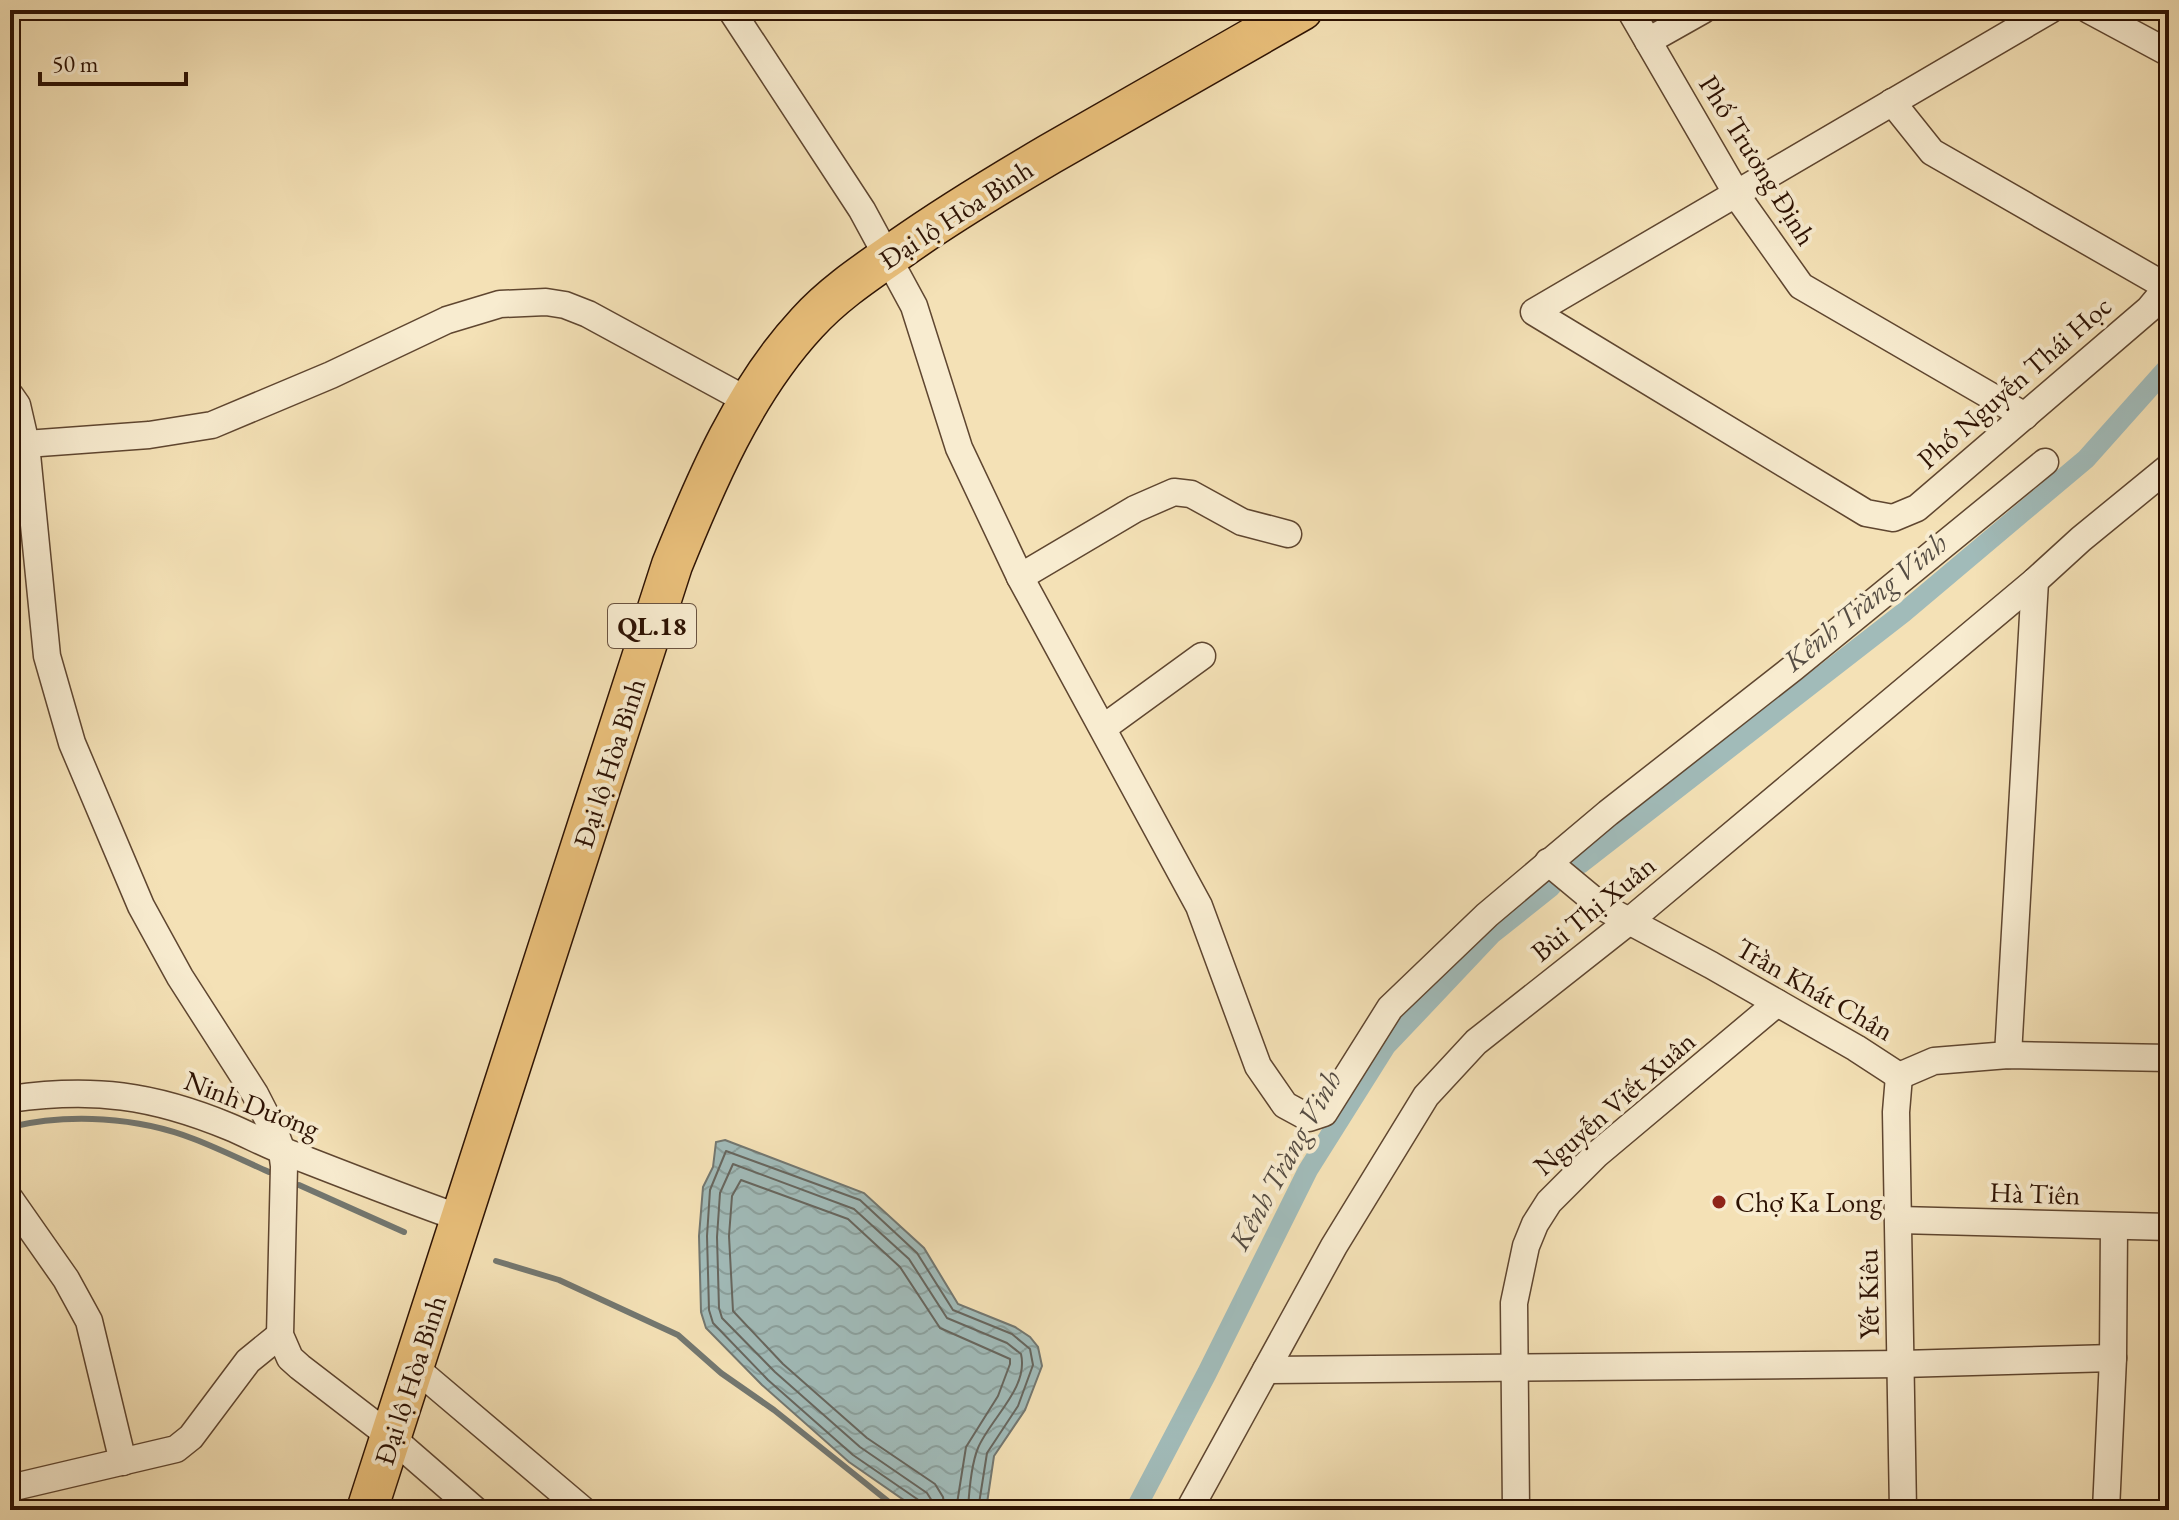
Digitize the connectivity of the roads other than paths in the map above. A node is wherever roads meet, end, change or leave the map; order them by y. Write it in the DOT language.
graph roads {
  1 [pos="731,10"];
  2 [pos="1302,10"];
  3 [pos="1630,10"];
  4 [pos="1703,10"];
  5 [pos="2050,10"];
  6 [pos="2089,10"];
  7 [pos="1648,41"];
  8 [pos="2169,53"];
  9 [pos="1892,102"];
  10 [pos="1736,194"];
  11 [pos="889,256"];
  12 [pos="2168,286"];
  13 [pos="10,395"];
  14 [pos="750,402"];
  15 [pos="2025,416"];
  16 [pos="26,444"];
  17 [pos="2045,462"];
  18 [pos="2169,467"];
  19 [pos="1288,534"];
  20 [pos="1020,577"];
  21 [pos="2035,581"];
  22 [pos="1202,656"];
  23 [pos="1103,728"];
  24 [pos="1548,862"];
  25 [pos="1628,922"];
  26 [pos="1777,1003"];
  27 [pos="2169,1047"];
  28 [pos="2008,1055"];
  29 [pos="2169,1058"];
  30 [pos="1899,1076"];
  31 [pos="10,1099"];
  32 [pos="282,1151"];
  33 [pos="10,1199"];
  34 [pos="463,1219"];
  35 [pos="1899,1220"];
  36 [pos="2114,1227"];
  37 [pos="2169,1227"];
  38 [pos="280,1335"];
  39 [pos="2113,1358"];
  40 [pos="1902,1364"];
  41 [pos="1515,1366"];
  42 [pos="414,1367"];
  43 [pos="1266,1370"];
  44 [pos="391,1437"];
  45 [pos="123,1462"];
  46 [pos="10,1488"];
  47 [pos="367,1510"];
  48 [pos="475,1510"];
  49 [pos="583,1510"];
  50 [pos="1189,1510"];
  51 [pos="1516,1510"];
  52 [pos="1903,1510"];
  53 [pos="2106,1510"];
  1 -- 11 [label="street"];
  2 -- 11 [label="highway, Đại lộ Hòa Bình / QL.18"];
  3 -- 7 [label="street, Phố Trương Định"];
  4 -- 7 [label="street"];
  5 -- 9 [label="street"];
  6 -- 8 [label="street"];
  7 -- 10 [label="street, Phố Trương Định"];
  9 -- 10 [label="street"];
  9 -- 12 [label="street"];
  10 -- 15 [label="street, Phố Trương Định"];
  10 -- 15 [label="street, Phố Nguyễn Thái Học"];
  11 -- 14 [label="highway, Đại lộ Hòa Bình / QL.18"];
  11 -- 20 [label="street"];
  12 -- 15 [label="street, Phố Nguyễn Thái Học"];
  13 -- 16 [label="street"];
  14 -- 16 [label="street"];
  14 -- 34 [label="highway, Đại lộ Hòa Bình / QL.18"];
  16 -- 32 [label="street"];
  17 -- 24 [label="street"];
  18 -- 21 [label="street, Bùi Thị Xuân"];
  19 -- 20 [label="street"];
  20 -- 23 [label="street"];
  21 -- 25 [label="street, Bùi Thị Xuân"];
  21 -- 28 [label="street"];
  22 -- 23 [label="street"];
  23 -- 24 [label="street"];
  24 -- 25 [label="street, Trần Khát Chân"];
  25 -- 26 [label="street, Trần Khát Chân"];
  25 -- 43 [label="street, Bùi Thị Xuân"];
  26 -- 30 [label="street, Trần Khát Chân"];
  26 -- 41 [label="street, Nguyễn Viết Xuân"];
  27 -- 29 [label="street"];
  28 -- 29 [label="street, Trần Khát Chân"];
  28 -- 30 [label="street, Trần Khát Chân"];
  30 -- 35 [label="street, Yết Kiêu"];
  31 -- 32 [label="street, Ninh Dương"];
  32 -- 34 [label="street, Ninh Dương"];
  32 -- 38 [label="street"];
  33 -- 45 [label="street"];
  34 -- 42 [label="highway, Đại lộ Hòa Bình / QL.18"];
  35 -- 36 [label="street, Hà Tiên"];
  35 -- 40 [label="street, Yết Kiêu"];
  36 -- 37 [label="street, Hà Tiên"];
  36 -- 39 [label="street"];
  38 -- 44 [label="street"];
  38 -- 45 [label="street"];
  39 -- 40 [label="street"];
  39 -- 53 [label="street"];
  40 -- 41 [label="street"];
  40 -- 52 [label="street, Yết Kiêu"];
  41 -- 43 [label="street"];
  41 -- 51 [label="street, Nguyễn Viết Xuân"];
  42 -- 44 [label="highway, Đại lộ Hòa Bình / QL.18"];
  42 -- 49 [label="street"];
  43 -- 50 [label="street, Bùi Thị Xuân"];
  44 -- 47 [label="highway, Đại lộ Hòa Bình / QL.18"];
  44 -- 48 [label="street"];
  45 -- 46 [label="street"];
}
